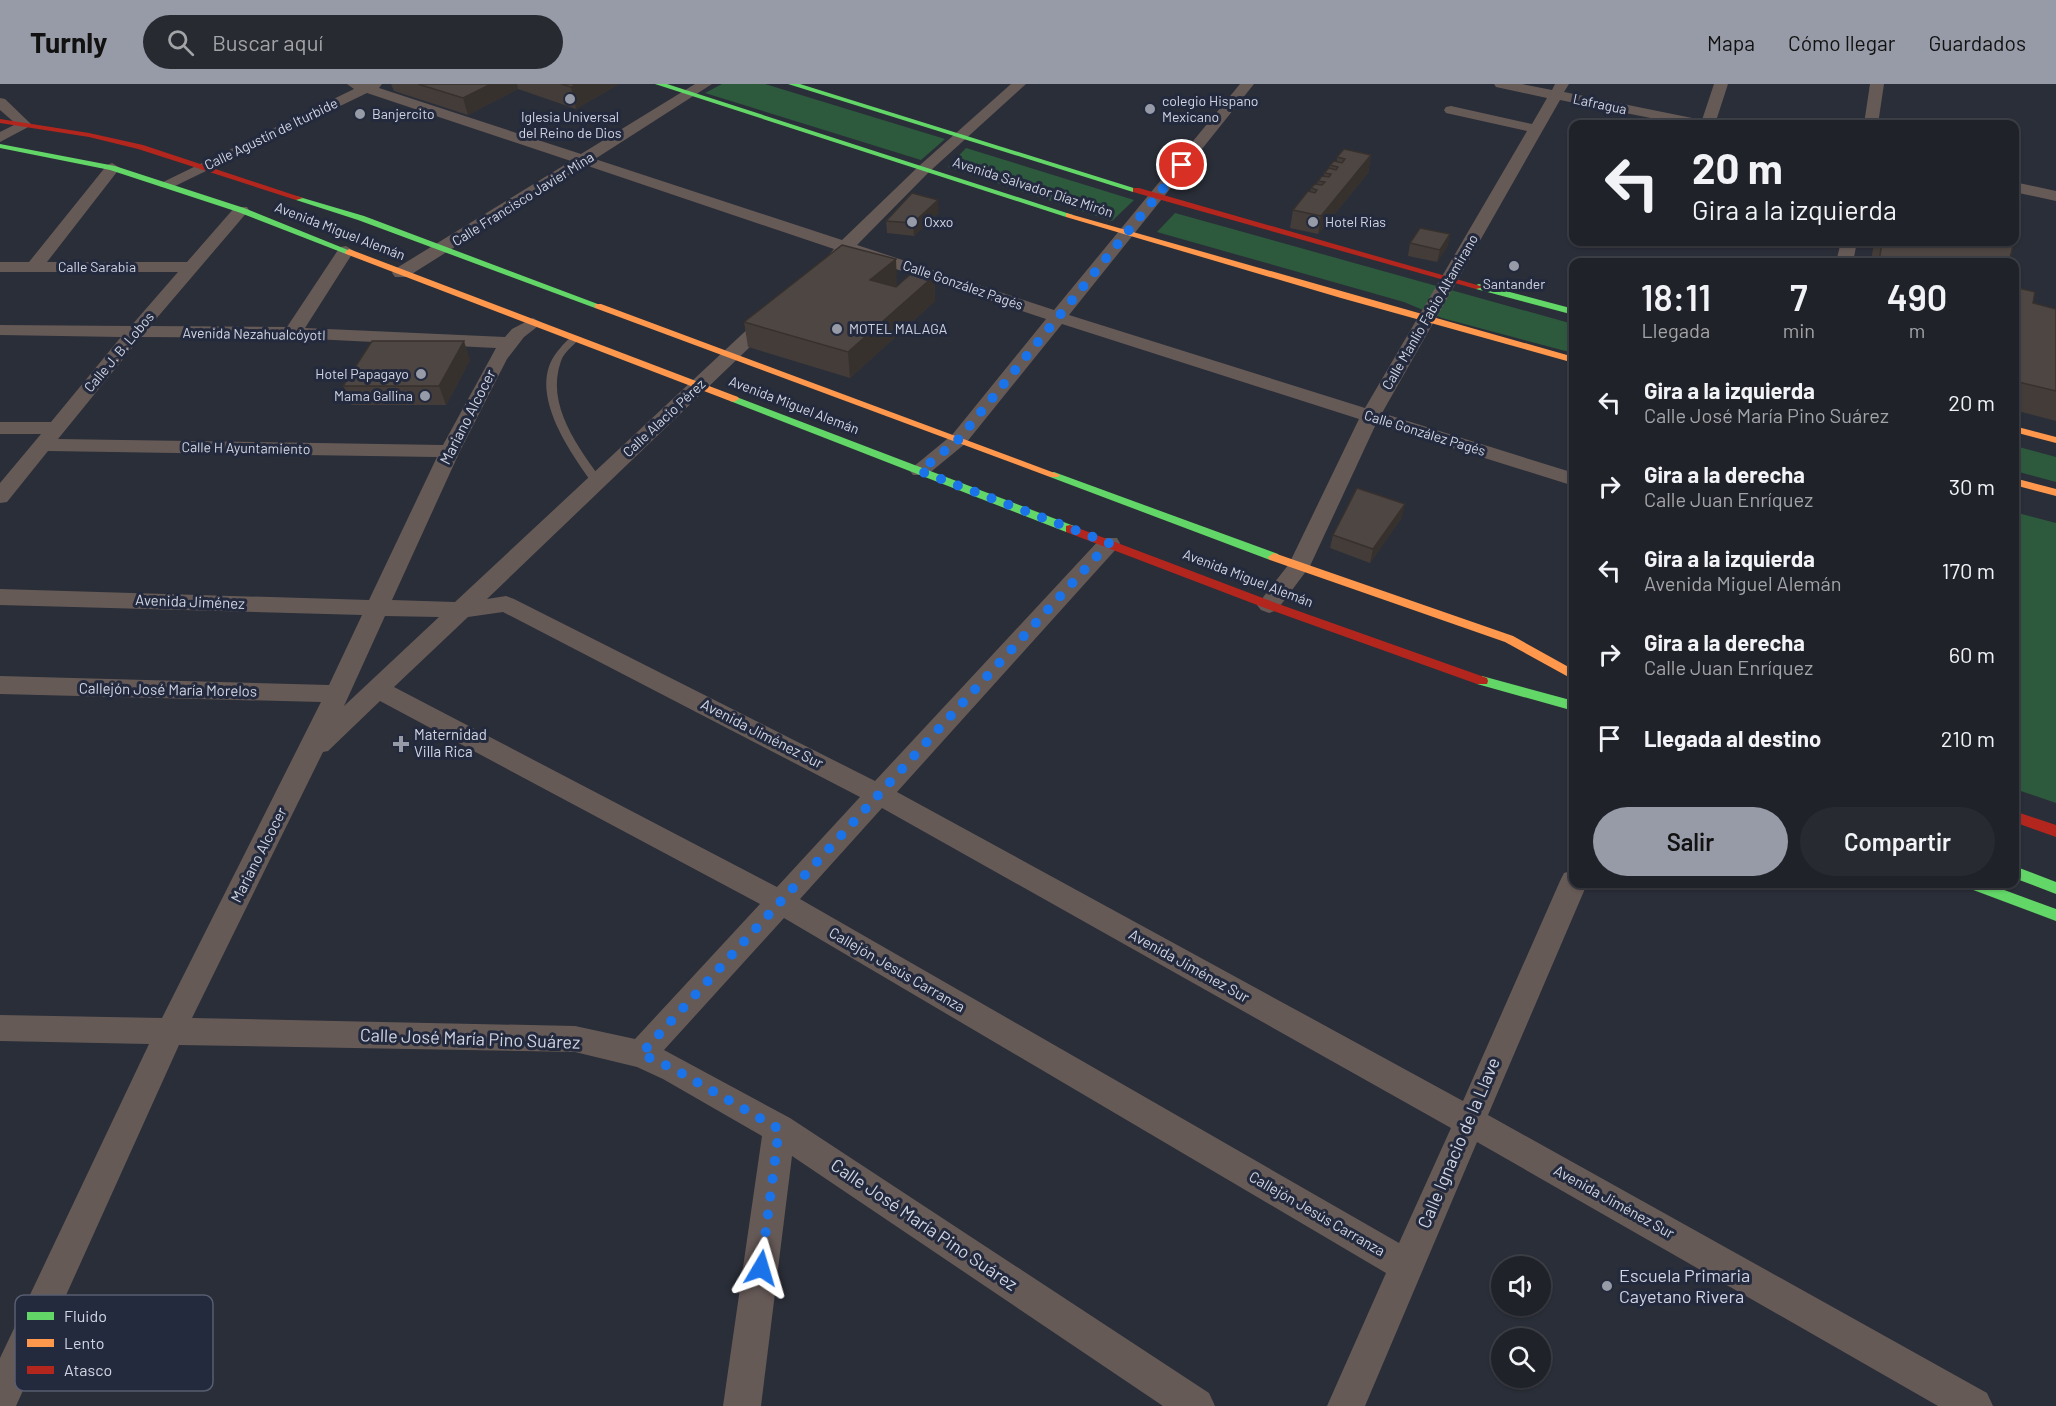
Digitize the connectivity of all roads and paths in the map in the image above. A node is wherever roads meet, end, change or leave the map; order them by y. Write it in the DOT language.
graph roads {
  1 [pos="659,84"];
  2 [pos="705,84"];
  3 [pos="792,84"];
  4 [pos="1019,84"];
  5 [pos="1246,84"];
  6 [pos="1500,84"];
  7 [pos="1721,84"];
  8 [pos="1877,84"];
  9 [pos="365,85"];
  10 [pos="1559,89"];
  11 [pos="689,94"];
  12 [pos="0,102"];
  13 [pos="1451,110"];
  14 [pos="1684,120"];
  15 [pos="1709,120"];
  16 [pos="1872,120"];
  17 [pos="0,121"];
  18 [pos="25,125"];
  19 [pos="1536,129"];
  20 [pos="959,136"];
  21 [pos="0,138"];
  22 [pos="0,146"];
  23 [pos="584,160"];
  24 [pos="205,166"];
  25 [pos="112,168"];
  26 [pos="924,169"];
  27 [pos="167,184"];
  28 [pos="2019,188"];
  29 [pos="2056,196"];
  30 [pos="1156,197"];
  31 [pos="241,210"];
  32 [pos="1125,234"];
  33 [pos="846,246"];
  34 [pos="445,248"];
  35 [pos="346,252"];
  36 [pos="0,267"];
  37 [pos="34,267"];
  38 [pos="193,267"];
  39 [pos="821,270"];
  40 [pos="401,273"];
  41 [pos="1448,280"];
  42 [pos="788,301"];
  43 [pos="1569,311"];
  44 [pos="1057,317"];
  45 [pos="1423,320"];
  46 [pos="532,323"];
  47 [pos="0,330"];
  48 [pos="135,332"];
  49 [pos="293,333"];
  50 [pos="574,339"];
  51 [pos="508,343"];
  52 [pos="729,356"];
  53 [pos="1569,359"];
  54 [pos="699,385"];
  55 [pos="1370,416"];
  56 [pos="0,428"];
  57 [pos="57,428"];
  58 [pos="2019,430"];
  59 [pos="959,439"];
  60 [pos="2056,440"];
  61 [pos="43,445"];
  62 [pos="450,451"];
  63 [pos="920,471"];
  64 [pos="8,477"];
  65 [pos="1569,478"];
  66 [pos="597,482"];
  67 [pos="2019,482"];
  68 [pos="2056,493"];
  69 [pos="0,497"];
  70 [pos="1109,543"];
  71 [pos="1299,566"];
  72 [pos="0,597"];
  73 [pos="1269,604"];
  74 [pos="379,607"];
  75 [pos="461,610"];
  76 [pos="1509,639"];
  77 [pos="1563,653"];
  78 [pos="1569,673"];
  79 [pos="1490,684"];
  80 [pos="0,685"];
  81 [pos="378,689"];
  82 [pos="336,694"];
  83 [pos="1569,705"];
  84 [pos="1542,712"];
  85 [pos="310,753"];
  86 [pos="878,794"];
  87 [pos="2019,818"];
  88 [pos="2056,831"];
  89 [pos="2019,874"];
  90 [pos="1571,888"];
  91 [pos="1984,888"];
  92 [pos="2055,888"];
  93 [pos="781,902"];
  94 [pos="2056,915"];
  95 [pos="0,1028"];
  96 [pos="170,1032"];
  97 [pos="641,1054"];
  98 [pos="1469,1120"];
  99 [pos="779,1129"];
  100 [pos="1406,1266"];
  101 [pos="48,1295"];
  102 [pos="15,1367"];
  103 [pos="0,1399"];
  104 [pos="742,1406"];
  105 [pos="1196,1406"];
  106 [pos="1346,1406"];
  107 [pos="1974,1406"];
  1 -- 11 [label="main road, Avenida Salvador Díaz Mirón"];
  2 -- 11 [label="street, Calle Francisco Javier Mina"];
  3 -- 20 [label="main road, Avenida Salvador Díaz Mirón"];
  4 -- 20 [label="street"];
  5 -- 30 [label="street"];
  6 -- 10 [label="street, Lafragua"];
  7 -- 15 [label="street"];
  8 -- 16 [label="street"];
  9 -- 23 [label="street, Calle González Pagés"];
  9 -- 24 [label="street, Calle Agustín de Iturbide"];
  10 -- 14 [label="street, Lafragua"];
  10 -- 19 [label="street, Calle Manlio Fabio Altamirano"];
  11 -- 23 [label="street, Calle Francisco Javier Mina"];
  11 -- 26 [label="main road, Avenida Salvador Díaz Mirón"];
  12 -- 18 [label="street"];
  13 -- 19 [label="street"];
  17 -- 18 [label="main road, Avenida Miguel Alemán"];
  18 -- 21 [label="street"];
  18 -- 24 [label="main road, Avenida Miguel Alemán"];
  19 -- 41 [label="street, Calle Manlio Fabio Altamirano"];
  20 -- 26 [label="street"];
  20 -- 30 [label="main road, Avenida Salvador Díaz Mirón"];
  22 -- 25 [label="main road, Avenida Miguel Alemán"];
  23 -- 33 [label="street, Calle González Pagés"];
  23 -- 34 [label="street, Calle Francisco Javier Mina"];
  24 -- 27 [label="street, Calle Agustín de Iturbide"];
  24 -- 34 [label="main road, Avenida Miguel Alemán"];
  25 -- 27 [label="main road, Avenida Miguel Alemán"];
  25 -- 37 [label="street"];
  26 -- 32 [label="main road, Avenida Salvador Díaz Mirón"];
  26 -- 33 [label="street"];
  27 -- 31 [label="main road, Avenida Miguel Alemán"];
  28 -- 29 [label="street"];
  30 -- 32 [label="street"];
  30 -- 41 [label="main road, Avenida Salvador Díaz Mirón"];
  31 -- 35 [label="main road, Avenida Miguel Alemán"];
  31 -- 38 [label="street, Calle J. B. Lobos"];
  32 -- 44 [label="street"];
  32 -- 45 [label="main road, Avenida Salvador Díaz Mirón"];
  33 -- 39 [label="street"];
  33 -- 44 [label="street, Calle González Pagés"];
  34 -- 40 [label="street, Calle Francisco Javier Mina"];
  34 -- 52 [label="main road, Avenida Miguel Alemán"];
  35 -- 40 [label="main road, Avenida Miguel Alemán"];
  35 -- 49 [label="street"];
  36 -- 37 [label="street, Calle Sarabia"];
  37 -- 38 [label="street, Calle Sarabia"];
  38 -- 48 [label="street, Calle J. B. Lobos"];
  40 -- 46 [label="main road, Avenida Miguel Alemán"];
  41 -- 43 [label="main road, Avenida Salvador Díaz Mirón"];
  41 -- 45 [label="street, Calle Manlio Fabio Altamirano"];
  42 -- 52 [label="street, Calle Alacio Pérez"];
  44 -- 55 [label="street, Calle González Pagés"];
  44 -- 59 [label="street"];
  45 -- 53 [label="main road, Avenida Salvador Díaz Mirón"];
  45 -- 55 [label="street, Calle Manlio Fabio Altamirano"];
  46 -- 50 [label="main road, Avenida Miguel Alemán"];
  46 -- 51 [label="street, Mariano Alcocer"];
  47 -- 48 [label="street, Avenida Nezahualcóyotl"];
  48 -- 49 [label="street, Avenida Nezahualcóyotl"];
  48 -- 57 [label="street, Calle J. B. Lobos"];
  49 -- 51 [label="street, Avenida Nezahualcóyotl"];
  50 -- 54 [label="main road, Avenida Miguel Alemán"];
  50 -- 66 [label="lane"];
  51 -- 62 [label="street, Mariano Alcocer"];
  52 -- 54 [label="street, Calle Alacio Pérez"];
  52 -- 59 [label="main road, Avenida Miguel Alemán"];
  54 -- 63 [label="main road, Avenida Miguel Alemán"];
  54 -- 66 [label="street, Calle Alacio Pérez"];
  55 -- 65 [label="street, Calle González Pagés"];
  55 -- 71 [label="street, Calle Manlio Fabio Altamirano"];
  56 -- 57 [label="street"];
  57 -- 61 [label="street, Calle J. B. Lobos"];
  58 -- 60 [label="main road"];
  59 -- 63 [label="street"];
  59 -- 71 [label="main road, Avenida Miguel Alemán"];
  61 -- 62 [label="street, Calle H Ayuntamiento"];
  61 -- 64 [label="street, Calle J. B. Lobos"];
  62 -- 74 [label="street, Mariano Alcocer"];
  63 -- 70 [label="main road, Avenida Miguel Alemán"];
  64 -- 69 [label="street, Calle J. B. Lobos"];
  66 -- 75 [label="street, Calle Alacio Pérez"];
  67 -- 68 [label="main road"];
  70 -- 73 [label="main road, Avenida Miguel Alemán"];
  70 -- 86 [label="street"];
  71 -- 73 [label="street, Calle Manlio Fabio Altamirano"];
  71 -- 76 [label="main road, Avenida Miguel Alemán"];
  72 -- 74 [label="street, Avenida Jiménez"];
  73 -- 79 [label="main road, Avenida Miguel Alemán"];
  74 -- 75 [label="street, Avenida Jiménez Sur"];
  74 -- 82 [label="street, Mariano Alcocer"];
  75 -- 81 [label="street, Calle Alacio Pérez"];
  75 -- 86 [label="street, Avenida Jiménez Sur"];
  76 -- 77 [label="main road"];
  76 -- 78 [label="main road, Avenida Miguel Alemán"];
  79 -- 83 [label="main road, Avenida Miguel Alemán"];
  79 -- 84 [label="main road"];
  80 -- 82 [label="street, Callejón José María Morelos"];
  81 -- 85 [label="street, Calle Alacio Pérez"];
  81 -- 93 [label="street, Callejón Jesús Carranza"];
  82 -- 85 [label="street, Mariano Alcocer"];
  85 -- 96 [label="street, Mariano Alcocer"];
  86 -- 93 [label="street"];
  86 -- 98 [label="street, Avenida Jiménez Sur"];
  87 -- 88 [label="main road"];
  89 -- 92 [label="main road"];
  90 -- 98 [label="street, Calle Ignacio de la Llave"];
  91 -- 94 [label="main road"];
  93 -- 97 [label="street"];
  93 -- 100 [label="street, Callejón Jesús Carranza"];
  95 -- 96 [label="street, Calle José María Pino Suárez"];
  96 -- 97 [label="street, Calle José María Pino Suárez"];
  96 -- 101 [label="street, Mariano Alcocer"];
  97 -- 99 [label="street, Calle José María Pino Suárez"];
  98 -- 100 [label="street, Calle Ignacio de la Llave"];
  98 -- 107 [label="street, Avenida Jiménez Sur"];
  99 -- 104 [label="street"];
  99 -- 105 [label="street, Calle José María Pino Suárez"];
  100 -- 106 [label="street, Calle Ignacio de la Llave"];
  102 -- 103 [label="street, Mariano Alcocer"];
}
